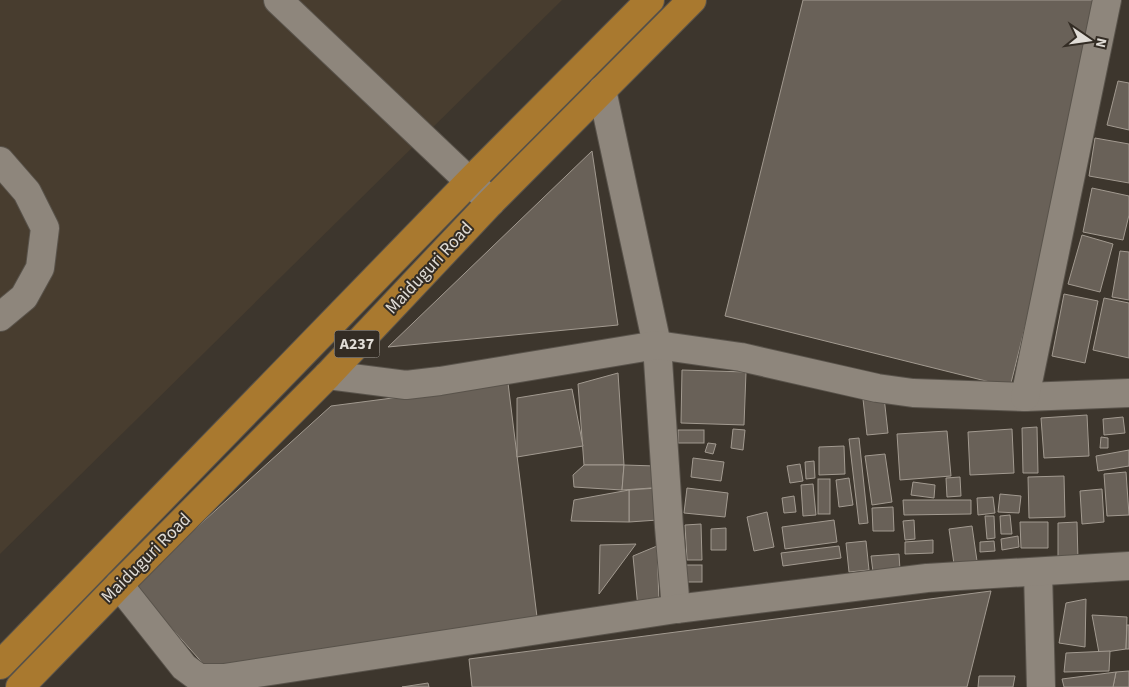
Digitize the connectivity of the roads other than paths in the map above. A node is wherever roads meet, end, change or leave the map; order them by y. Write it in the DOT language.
graph roads {
  1 [pos="278,0"];
  2 [pos="650,0"];
  3 [pos="692,0"];
  4 [pos="1107,0"];
  5 [pos="602,90"];
  6 [pos="0,160"];
  7 [pos="470,181"];
  8 [pos="491,202"];
  9 [pos="0,317"];
  10 [pos="657,345"];
  11 [pos="328,375"];
  12 [pos="1129,393"];
  13 [pos="1025,397"];
  14 [pos="1129,566"];
  15 [pos="1038,572"];
  16 [pos="118,585"];
  17 [pos="676,609"];
  18 [pos="0,665"];
  19 [pos="20,687"];
  20 [pos="1041,687"];
  1 -- 7 [label="street"];
  2 -- 7 [label="highway, Maiduguri Road / A237"];
  3 -- 5 [label="highway, Maiduguri Road / A237"];
  4 -- 13 [label="street"];
  5 -- 8 [label="highway, Maiduguri Road / A237"];
  5 -- 10 [label="street"];
  6 -- 9 [label="street"];
  7 -- 8 [label="street"];
  7 -- 18 [label="highway, Maiduguri Road / A237"];
  8 -- 11 [label="highway, Maiduguri Road / A237"];
  10 -- 11 [label="street"];
  10 -- 13 [label="street"];
  10 -- 17 [label="street"];
  11 -- 16 [label="highway, Maiduguri Road / A237"];
  12 -- 13 [label="street"];
  14 -- 15 [label="street"];
  15 -- 17 [label="street"];
  15 -- 20 [label="street"];
  16 -- 17 [label="street"];
  16 -- 19 [label="highway, Maiduguri Road / A237"];
}
